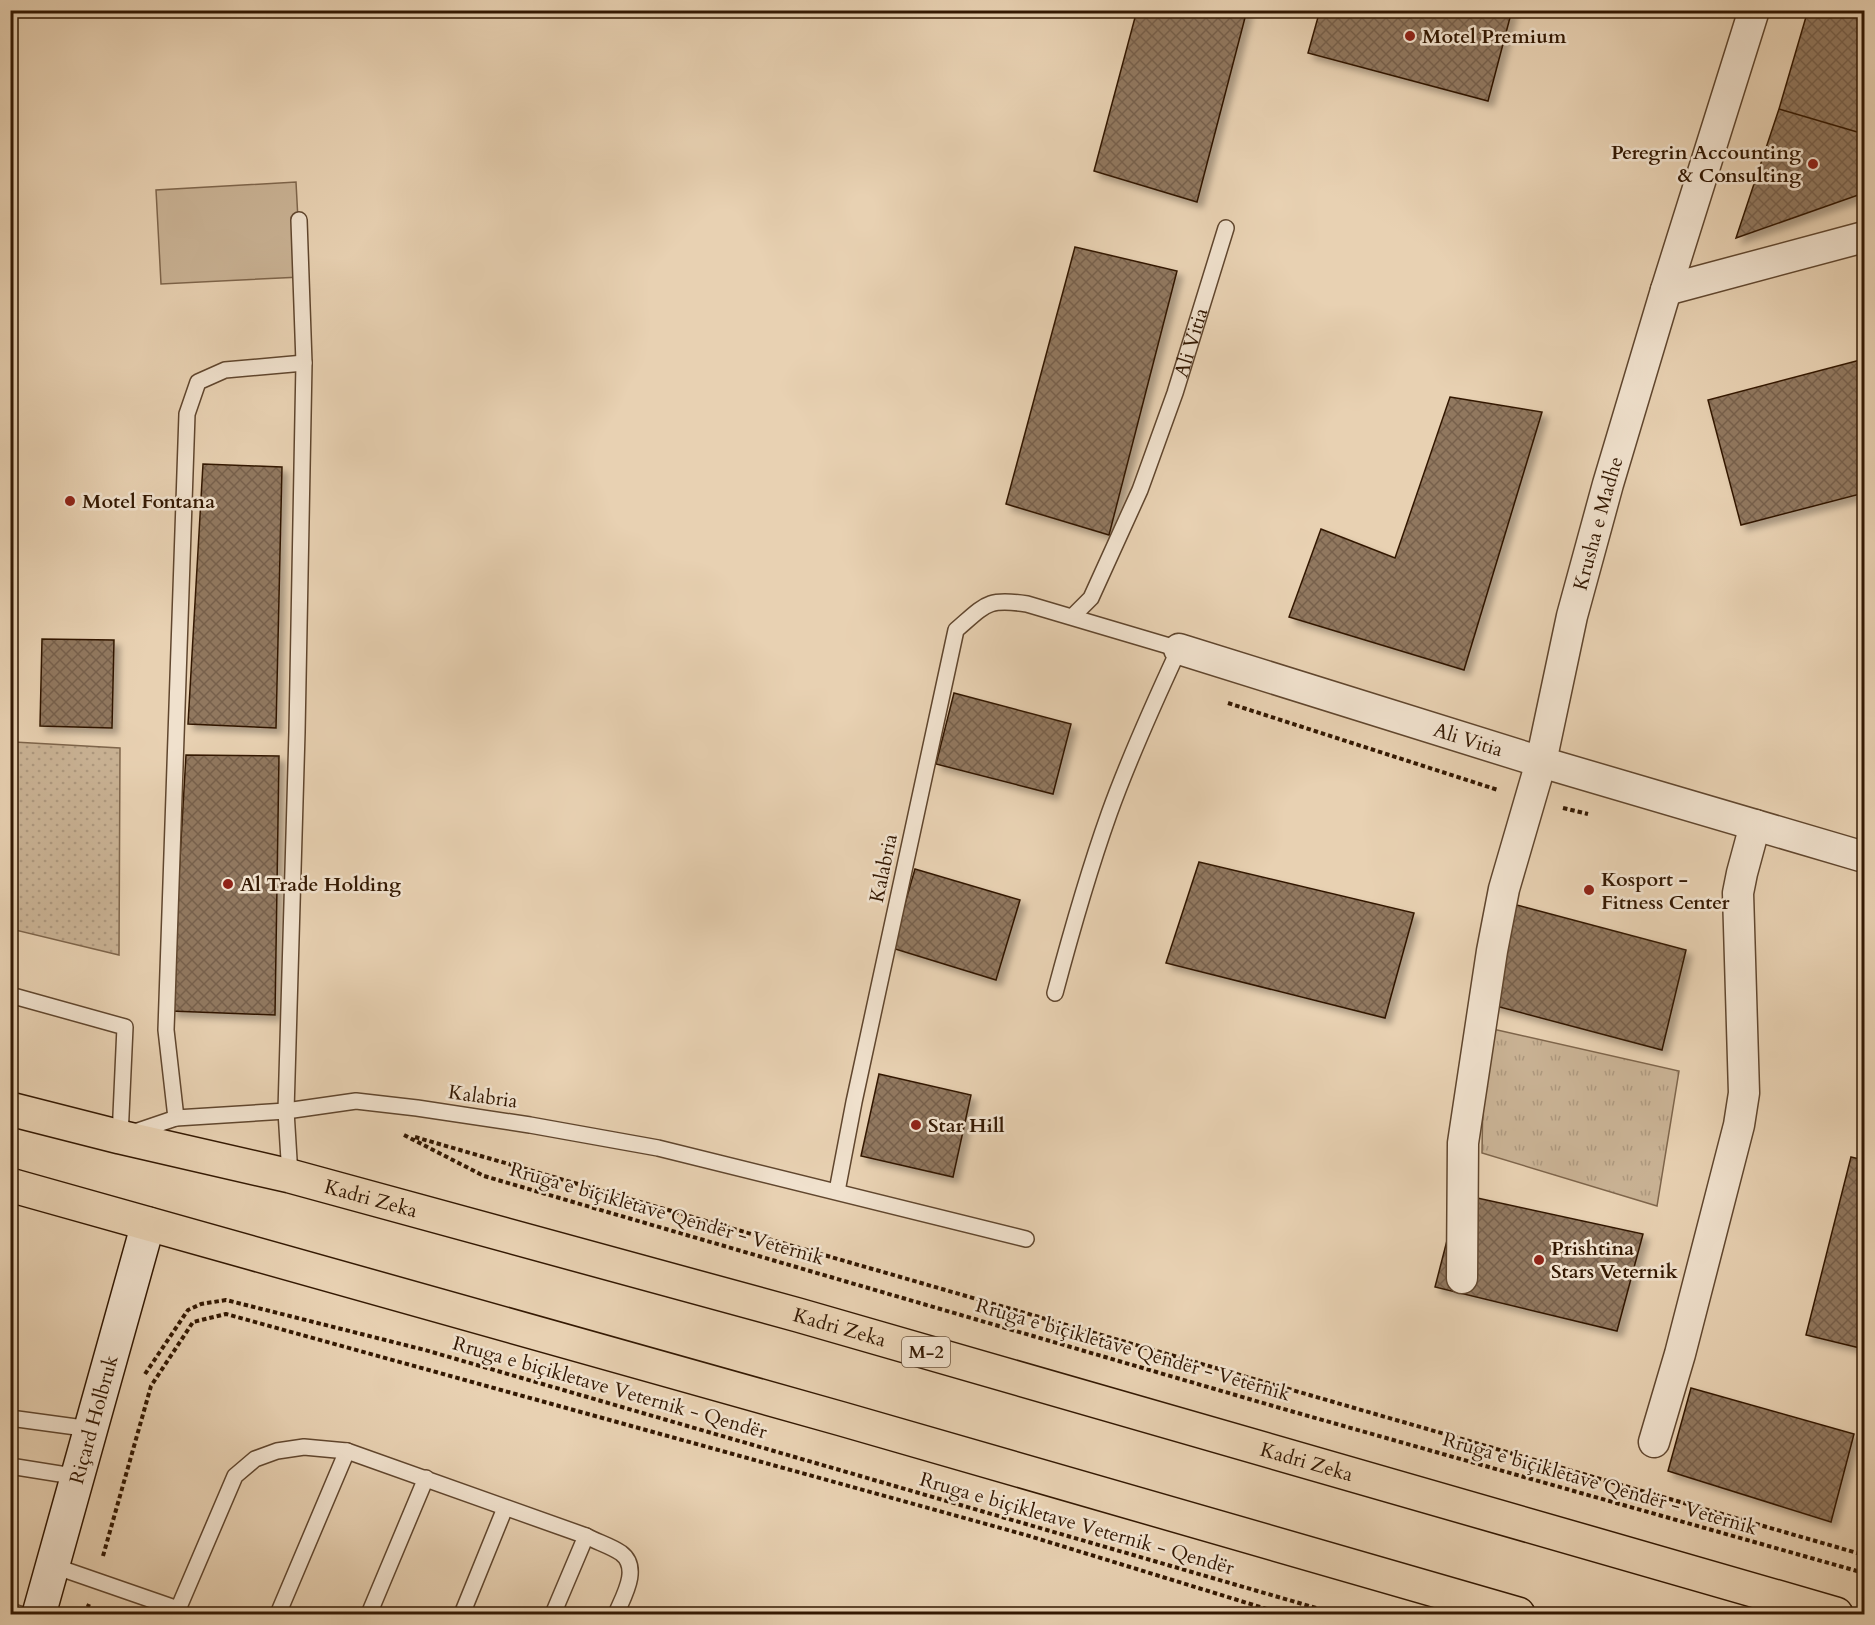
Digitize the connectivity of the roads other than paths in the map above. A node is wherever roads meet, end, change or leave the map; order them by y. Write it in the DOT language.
graph roads {
  1 [pos="1754,10"];
  2 [pos="299,220"];
  3 [pos="1226,228"];
  4 [pos="1864,237"];
  5 [pos="1666,290"];
  6 [pos="304,363"];
  7 [pos="987,603"];
  8 [pos="1073,616"];
  9 [pos="1179,650"];
  10 [pos="1541,762"];
  11 [pos="1755,825"];
  12 [pos="1864,857"];
  13 [pos="1055,993"];
  14 [pos="10,995"];
  15 [pos="10,1109"];
  16 [pos="286,1111"];
  17 [pos="176,1118"];
  18 [pos="120,1137"];
  19 [pos="290,1176"];
  20 [pos="10,1185"];
  21 [pos="837,1191"];
  22 [pos="148,1224"];
  23 [pos="1026,1239"];
  24 [pos="1462,1278"];
  25 [pos="10,1418"];
  26 [pos="91,1429"];
  27 [pos="1654,1442"];
  28 [pos="347,1451"];
  29 [pos="10,1466"];
  30 [pos="79,1477"];
  31 [pos="426,1478"];
  32 [pos="506,1508"];
  33 [pos="586,1536"];
  34 [pos="54,1566"];
  35 [pos="10,1611"];
  36 [pos="177,1612"];
  37 [pos="20,1614"];
  38 [pos="39,1614"];
  39 [pos="278,1614"];
  40 [pos="369,1614"];
  41 [pos="462,1614"];
  42 [pos="553,1614"];
  43 [pos="616,1614"];
  44 [pos="1518,1614"];
  45 [pos="1836,1614"];
  1 -- 5 [label="street, Krusha e Madhe"];
  2 -- 6 [label="lane"];
  3 -- 8 [label="lane, Ali Vitia"];
  4 -- 5 [label="street"];
  5 -- 10 [label="street, Krusha e Madhe"];
  6 -- 16 [label="lane"];
  6 -- 17 [label="lane"];
  7 -- 8 [label="lane, Ali Vitia"];
  7 -- 21 [label="lane, Kalabria"];
  8 -- 9 [label="lane, Ali Vitia"];
  9 -- 10 [label="street, Ali Vitia"];
  9 -- 13 [label="lane"];
  10 -- 11 [label="street, Ali Vitia"];
  10 -- 24 [label="street, Krusha e Madhe"];
  11 -- 12 [label="street, Ali Vitia"];
  11 -- 27 [label="street"];
  14 -- 18 [label="lane"];
  15 -- 18 [label="highway, Kadri Zeka / M-2"];
  16 -- 17 [label="lane, Kalabria"];
  16 -- 19 [label="lane"];
  16 -- 21 [label="lane, Kalabria"];
  17 -- 18 [label="lane, Kalabria"];
  18 -- 19 [label="highway, Kadri Zeka / M-2"];
  19 -- 45 [label="highway, Kadri Zeka / M-2"];
  20 -- 22 [label="highway"];
  21 -- 23 [label="lane, Kalabria"];
  22 -- 26 [label="street, Riçard Holbruk"];
  22 -- 44 [label="highway"];
  25 -- 26 [label="lane"];
  26 -- 30 [label="street, Riçard Holbruk"];
  28 -- 31 [label="lane"];
  28 -- 36 [label="lane"];
  28 -- 39 [label="lane"];
  29 -- 30 [label="lane"];
  30 -- 34 [label="street, Riçard Holbruk"];
  31 -- 32 [label="lane"];
  31 -- 40 [label="lane"];
  32 -- 33 [label="lane"];
  32 -- 41 [label="lane"];
  33 -- 42 [label="lane"];
  33 -- 43 [label="lane"];
  34 -- 36 [label="lane"];
  34 -- 38 [label="street, Riçard Holbruk"];
  35 -- 37 [label="lane"];
}
